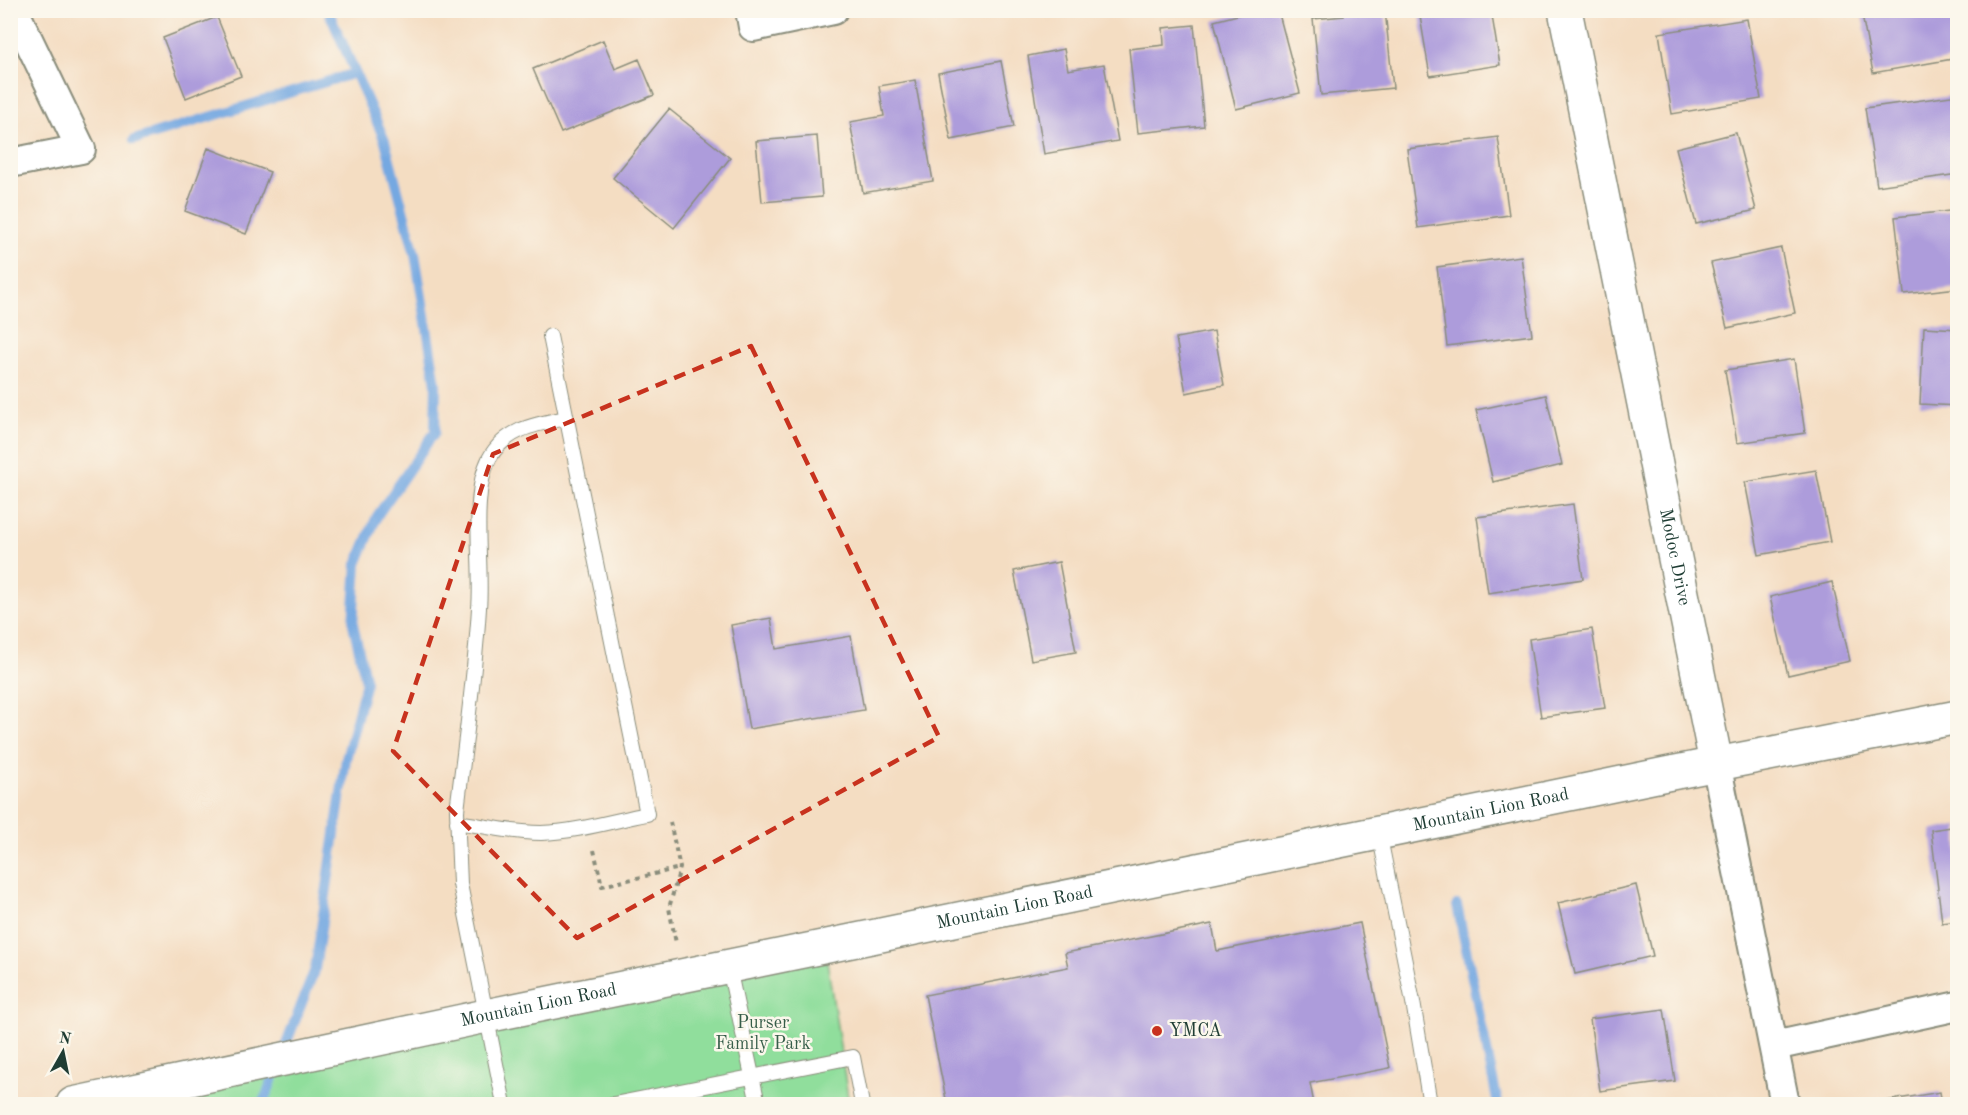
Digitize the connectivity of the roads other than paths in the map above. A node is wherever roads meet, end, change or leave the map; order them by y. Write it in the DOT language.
graph roads {
  1 [pos="14,10"];
  2 [pos="750,10"];
  3 [pos="833,10"];
  4 [pos="1565,10"];
  5 [pos="10,163"];
  6 [pos="550,336"];
  7 [pos="566,417"];
  8 [pos="1958,717"];
  9 [pos="1716,764"];
  10 [pos="457,822"];
  11 [pos="1379,833"];
  12 [pos="729,968"];
  13 [pos="1958,1006"];
  14 [pos="486,1016"];
  15 [pos="1774,1046"];
  16 [pos="753,1078"];
  17 [pos="73,1104"];
  18 [pos="504,1104"];
  19 [pos="614,1104"];
  20 [pos="758,1104"];
  21 [pos="862,1104"];
  22 [pos="1430,1104"];
  23 [pos="1785,1104"];
  1 -- 5 [label="street"];
  2 -- 3 [label="street"];
  4 -- 9 [label="street, Modoc Drive"];
  6 -- 7 [label="lane"];
  7 -- 10 [label="lane"];
  7 -- 10 [label="lane"];
  8 -- 9 [label="street, Mountain Lion Road"];
  9 -- 11 [label="street, Mountain Lion Road"];
  9 -- 15 [label="street, Modoc Drive"];
  10 -- 14 [label="lane"];
  11 -- 12 [label="street, Mountain Lion Road"];
  11 -- 22 [label="lane"];
  12 -- 14 [label="street, Mountain Lion Road"];
  12 -- 16 [label="lane"];
  13 -- 15 [label="street"];
  14 -- 17 [label="street, Mountain Lion Road"];
  14 -- 18 [label="lane"];
  15 -- 23 [label="street, Modoc Drive"];
  16 -- 19 [label="lane"];
  16 -- 20 [label="lane"];
  16 -- 21 [label="lane"];
}
